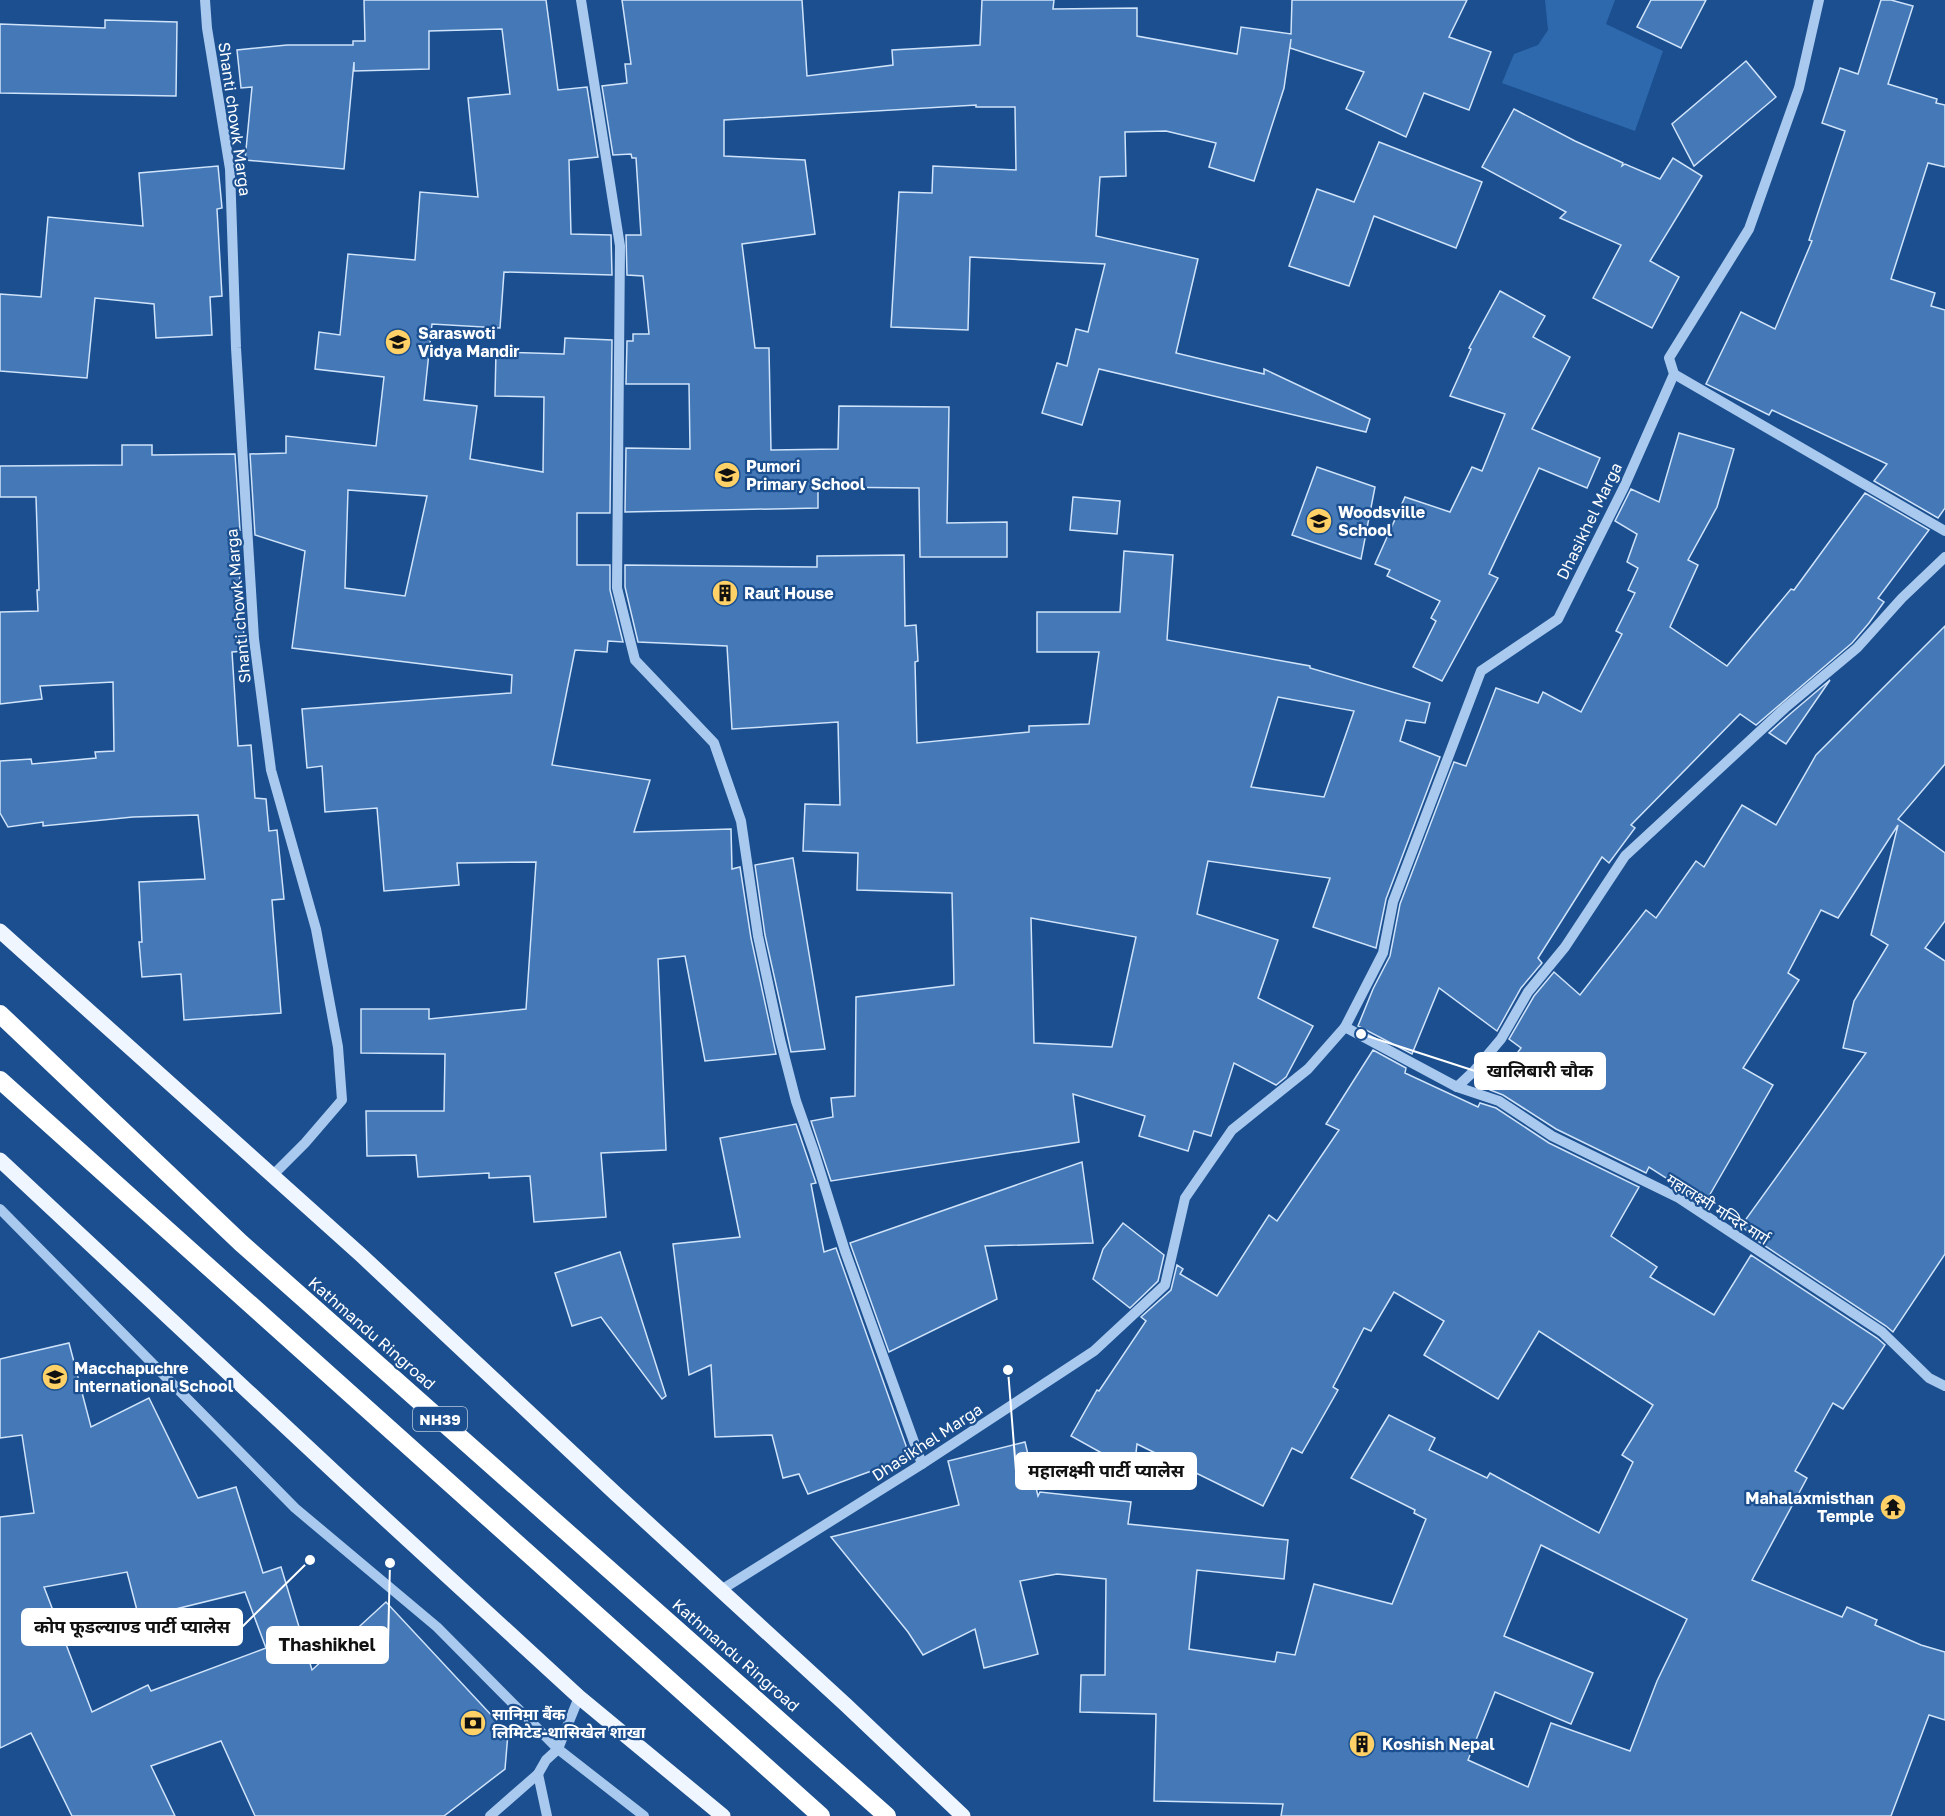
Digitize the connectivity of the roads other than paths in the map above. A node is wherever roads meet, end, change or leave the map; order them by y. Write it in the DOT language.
graph roads {
  1 [pos="205,0"];
  2 [pos="581,0"];
  3 [pos="1819,0"];
  4 [pos="1674,375"];
  5 [pos="1945,531"];
  6 [pos="1945,557"];
  7 [pos="0,930"];
  8 [pos="0,1014"];
  9 [pos="1345,1027"];
  10 [pos="0,1080"];
  11 [pos="1457,1087"];
  12 [pos="0,1160"];
  13 [pos="272,1176"];
  14 [pos="0,1209"];
  15 [pos="1945,1386"];
  16 [pos="922,1464"];
  17 [pos="721,1590"];
  18 [pos="579,1697"];
  19 [pos="558,1749"];
  20 [pos="538,1774"];
  21 [pos="490,1816"];
  22 [pos="547,1816"];
  23 [pos="644,1816"];
  24 [pos="723,1816"];
  25 [pos="821,1816"];
  26 [pos="887,1816"];
  27 [pos="963,1816"];
  1 -- 13 [label="street, Shanti chowk Marga"];
  2 -- 16 [label="street"];
  3 -- 4 [label="street, Dhasikhel Marga"];
  4 -- 5 [label="street"];
  4 -- 9 [label="street, Dhasikhel Marga"];
  6 -- 11 [label="street"];
  7 -- 13 [label="main road"];
  8 -- 26 [label="highway, Kathmandu Ringroad / NH39"];
  9 -- 11 [label="street"];
  9 -- 16 [label="street, Dhasikhel Marga"];
  10 -- 25 [label="highway, NH39"];
  11 -- 15 [label="street, महालक्ष्मी मन्दिर मार्ग"];
  12 -- 18 [label="main road"];
  13 -- 17 [label="main road"];
  14 -- 19 [label="street"];
  16 -- 17 [label="street, Dhasikhel Marga"];
  17 -- 27 [label="main road"];
  18 -- 19 [label="street"];
  18 -- 24 [label="main road"];
  19 -- 20 [label="street"];
  19 -- 23 [label="street"];
  20 -- 21 [label="street"];
  20 -- 22 [label="street"];
}
